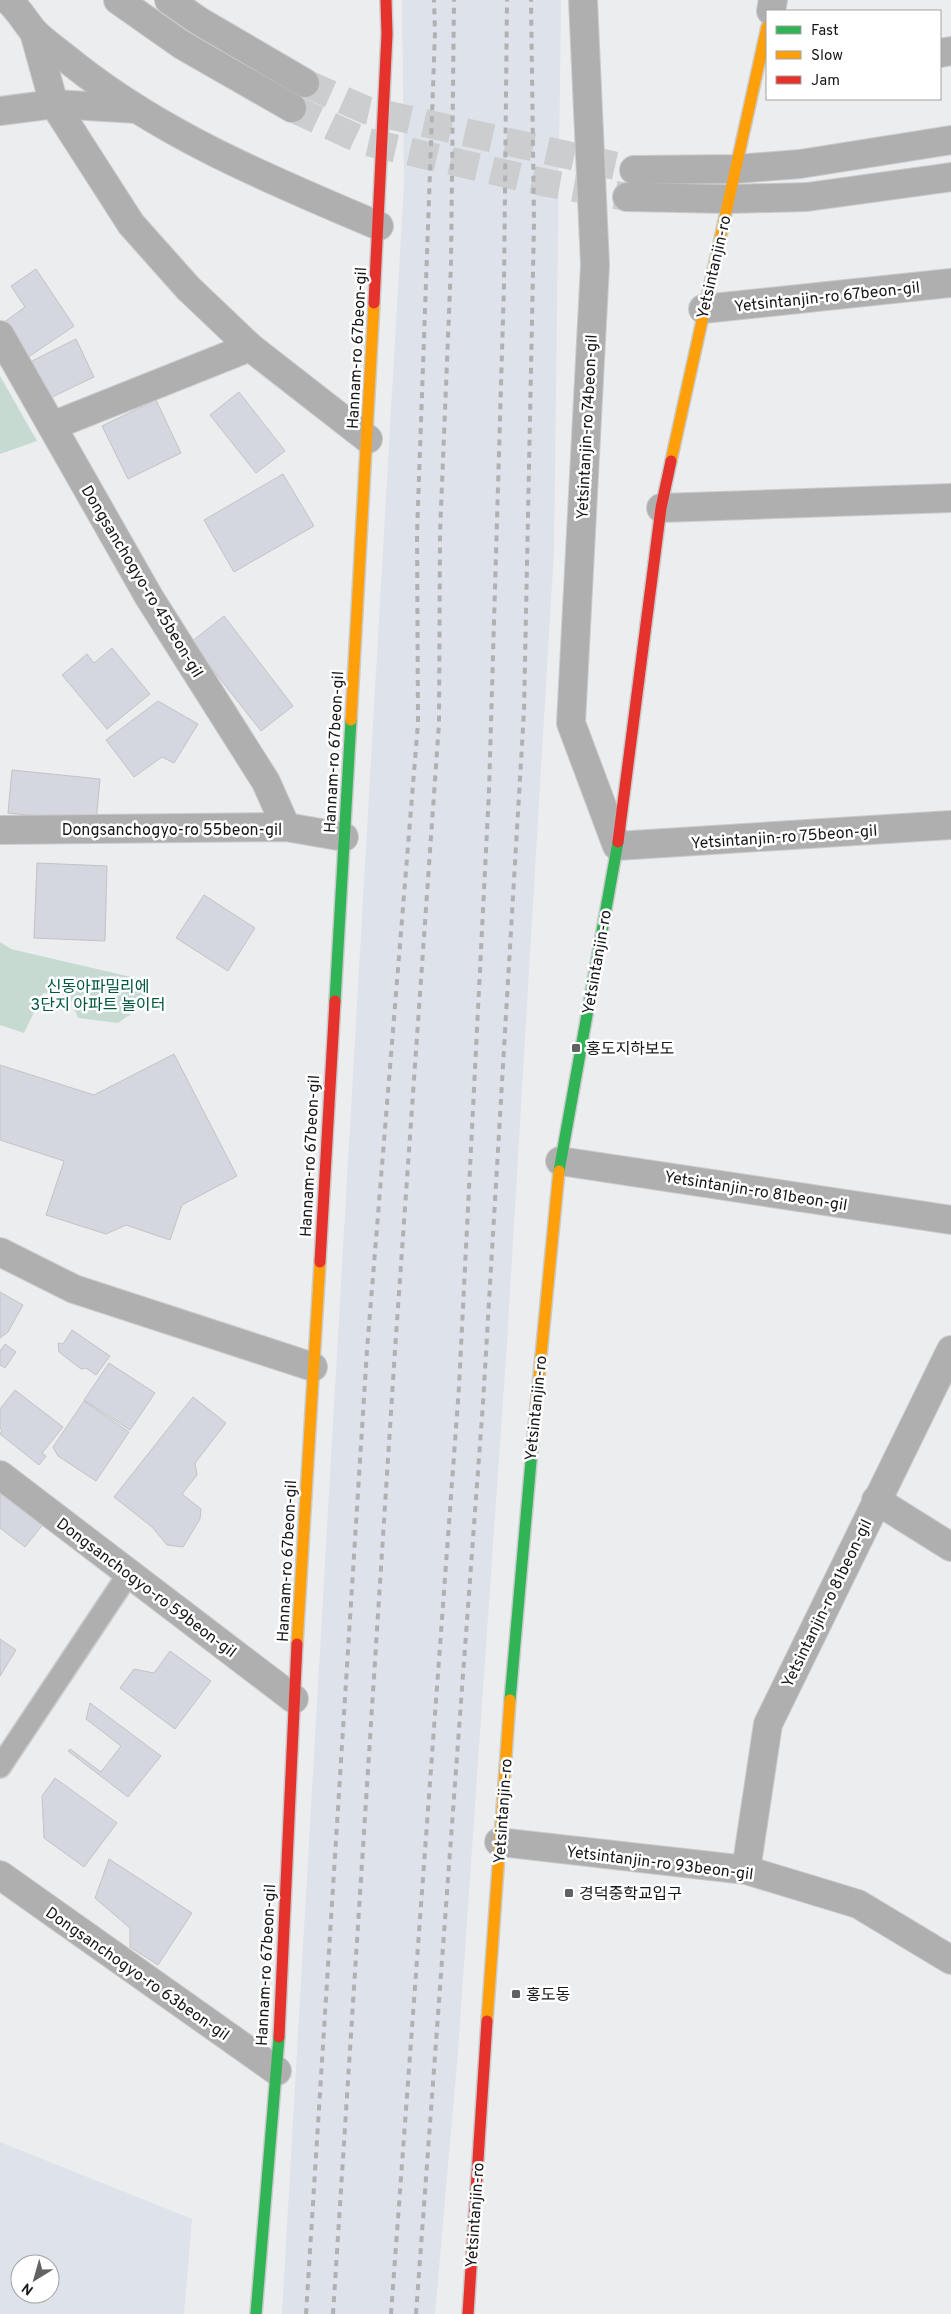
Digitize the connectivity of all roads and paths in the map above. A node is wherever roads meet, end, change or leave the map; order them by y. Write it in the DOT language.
graph roads {
  1 [pos="8,0"];
  2 [pos="118,0"];
  3 [pos="169,0"];
  4 [pos="386,0"];
  5 [pos="583,0"];
  6 [pos="34,32"];
  7 [pos="766,37"];
  8 [pos="762,75"];
  9 [pos="305,83"];
  10 [pos="54,104"];
  11 [pos="292,108"];
  12 [pos="139,110"];
  13 [pos="0,111"];
  14 [pos="951,140"];
  15 [pos="736,169"];
  16 [pos="634,170"];
  17 [pos="951,177"];
  18 [pos="627,198"];
  19 [pos="729,199"];
  20 [pos="379,226"];
  21 [pos="951,283"];
  22 [pos="703,309"];
  23 [pos="0,335"];
  24 [pos="250,347"];
  25 [pos="52,426"];
  26 [pos="368,439"];
  27 [pos="951,498"];
  28 [pos="662,508"];
  29 [pos="951,825"];
  30 [pos="286,827"];
  31 [pos="0,830"];
  32 [pos="344,836"];
  33 [pos="617,846"];
  34 [pos="560,1161"];
  35 [pos="951,1220"];
  36 [pos="0,1252"];
  37 [pos="951,1350"];
  38 [pos="314,1367"];
  39 [pos="0,1475"];
  40 [pos="876,1500"];
  41 [pos="951,1547"];
  42 [pos="129,1573"];
  43 [pos="294,1699"];
  44 [pos="0,1768"];
  45 [pos="499,1842"];
  46 [pos="746,1870"];
  47 [pos="0,1875"];
  48 [pos="951,1960"];
  49 [pos="277,2071"];
  50 [pos="256,2314"];
  51 [pos="468,2314"];
  1 -- 6 [label="street"];
  2 -- 11 [label="street"];
  3 -- 9 [label="street"];
  4 -- 20 [label="street, Hannam-ro 67beon-gil"];
  5 -- 33 [label="street, Yetsintanjin-ro 74beon-gil"];
  6 -- 10 [label="street"];
  6 -- 12 [label="street"];
  7 -- 8 [label="street, Yetsintanjin-ro"];
  8 -- 15 [label="street, Yetsintanjin-ro"];
  10 -- 12 [label="street"];
  10 -- 13 [label="street"];
  10 -- 24 [label="street"];
  12 -- 20 [label="street"];
  14 -- 15 [label="street"];
  15 -- 16 [label="street"];
  15 -- 19 [label="street, Yetsintanjin-ro"];
  17 -- 19 [label="street"];
  18 -- 19 [label="street"];
  19 -- 22 [label="street, Yetsintanjin-ro"];
  20 -- 26 [label="street, Hannam-ro 67beon-gil"];
  21 -- 22 [label="street, Yetsintanjin-ro 67beon-gil"];
  22 -- 28 [label="street, Yetsintanjin-ro"];
  23 -- 25 [label="street, Dongsanchogyo-ro 45beon-gil"];
  24 -- 25 [label="street"];
  24 -- 26 [label="street"];
  25 -- 30 [label="street, Dongsanchogyo-ro 45beon-gil"];
  26 -- 32 [label="street, Hannam-ro 67beon-gil"];
  27 -- 28 [label="street"];
  28 -- 33 [label="street, Yetsintanjin-ro"];
  29 -- 33 [label="street, Yetsintanjin-ro 75beon-gil"];
  30 -- 31 [label="street, Dongsanchogyo-ro 55beon-gil"];
  30 -- 32 [label="street, Dongsanchogyo-ro 55beon-gil"];
  32 -- 38 [label="street, Hannam-ro 67beon-gil"];
  33 -- 34 [label="street, Yetsintanjin-ro"];
  34 -- 35 [label="street, Yetsintanjin-ro 81beon-gil"];
  34 -- 45 [label="street, Yetsintanjin-ro"];
  36 -- 38 [label="street"];
  37 -- 40 [label="street, Yetsintanjin-ro 81beon-gil"];
  38 -- 43 [label="street, Hannam-ro 67beon-gil"];
  39 -- 42 [label="street, Dongsanchogyo-ro 59beon-gil"];
  40 -- 41 [label="street"];
  40 -- 46 [label="street, Yetsintanjin-ro 81beon-gil"];
  42 -- 43 [label="street, Dongsanchogyo-ro 59beon-gil"];
  42 -- 44 [label="lane"];
  43 -- 49 [label="street, Hannam-ro 67beon-gil"];
  45 -- 46 [label="street, Yetsintanjin-ro 93beon-gil"];
  45 -- 51 [label="street, Yetsintanjin-ro"];
  46 -- 48 [label="street, Yetsintanjin-ro 93beon-gil"];
  47 -- 49 [label="street, Dongsanchogyo-ro 63beon-gil"];
  49 -- 50 [label="street, Hannam-ro 67beon-gil"];
}
